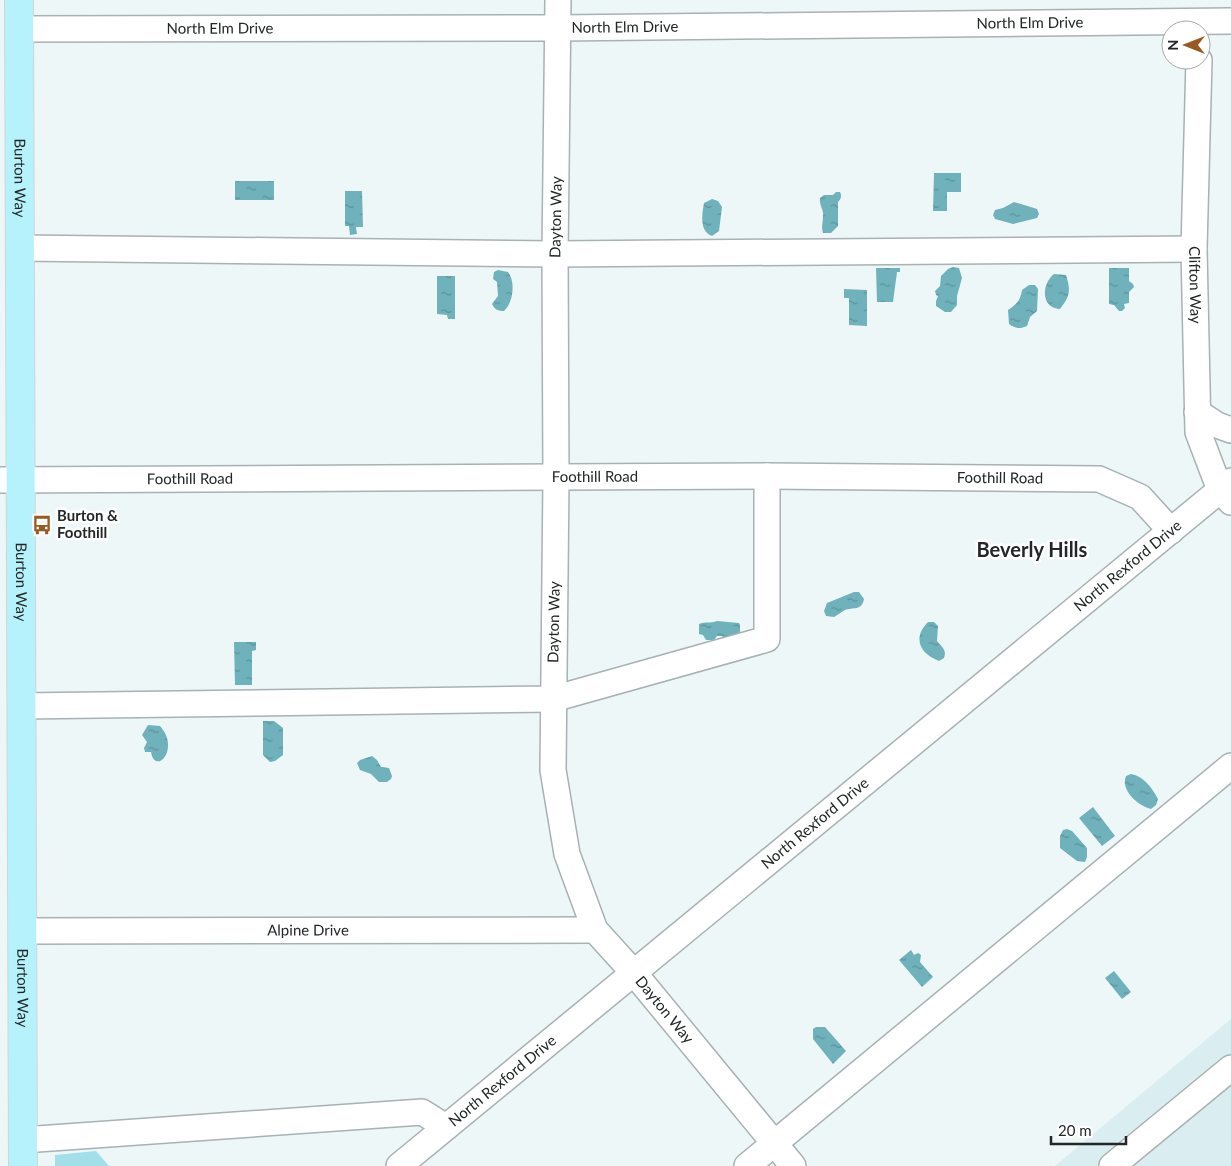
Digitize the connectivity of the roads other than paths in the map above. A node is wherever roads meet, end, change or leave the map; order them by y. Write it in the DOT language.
graph roads {
  1 [pos="19,0"];
  2 [pos="558,0"];
  3 [pos="1200,17"];
  4 [pos="1231,21"];
  5 [pos="558,28"];
  6 [pos="19,29"];
  7 [pos="1199,70"];
  8 [pos="20,248"];
  9 [pos="1194,249"];
  10 [pos="555,254"];
  11 [pos="1198,412"];
  12 [pos="1231,430"];
  13 [pos="767,476"];
  14 [pos="556,478"];
  15 [pos="10,480"];
  16 [pos="1228,491"];
  17 [pos="1171,531"];
  18 [pos="553,699"];
  19 [pos="21,706"];
  20 [pos="1231,766"];
  21 [pos="595,930"];
  22 [pos="22,931"];
  23 [pos="634,973"];
  24 [pos="1231,1068"];
  25 [pos="446,1127"];
  26 [pos="774,1143"];
  27 [pos="23,1153"];
  28 [pos="399,1166"];
  29 [pos="747,1166"];
  30 [pos="793,1166"];
  31 [pos="1112,1166"];
  1 -- 6 [label="main road, Burton Way"];
  2 -- 5 [label="street, Dayton Way"];
  3 -- 4 [label="street, North Elm Drive"];
  3 -- 5 [label="street, North Elm Drive"];
  5 -- 6 [label="street, North Elm Drive"];
  5 -- 10 [label="street, Dayton Way"];
  6 -- 8 [label="main road, Burton Way"];
  7 -- 9 [label="street, Clifton Way"];
  8 -- 10 [label="street"];
  8 -- 15 [label="main road, Burton Way"];
  9 -- 10 [label="street"];
  9 -- 11 [label="street, Clifton Way"];
  10 -- 14 [label="street, Dayton Way"];
  11 -- 12 [label="street"];
  11 -- 16 [label="street, Clifton Way"];
  13 -- 14 [label="street, Foothill Road"];
  13 -- 17 [label="street, Foothill Road"];
  13 -- 18 [label="street"];
  14 -- 15 [label="street, Foothill Road"];
  14 -- 18 [label="street, Dayton Way"];
  15 -- 19 [label="main road, Burton Way"];
  16 -- 17 [label="street, North Rexford Drive"];
  17 -- 23 [label="street, North Rexford Drive"];
  18 -- 19 [label="street"];
  18 -- 21 [label="street, Dayton Way"];
  19 -- 22 [label="main road, Burton Way"];
  20 -- 26 [label="street"];
  21 -- 22 [label="street, Alpine Drive"];
  21 -- 23 [label="street, Dayton Way"];
  22 -- 27 [label="main road, Burton Way"];
  23 -- 25 [label="street, North Rexford Drive"];
  23 -- 26 [label="street, Dayton Way"];
  24 -- 31 [label="street"];
  25 -- 27 [label="street"];
  25 -- 28 [label="street, North Rexford Drive"];
  26 -- 29 [label="street"];
  26 -- 30 [label="street, Dayton Way"];
}
